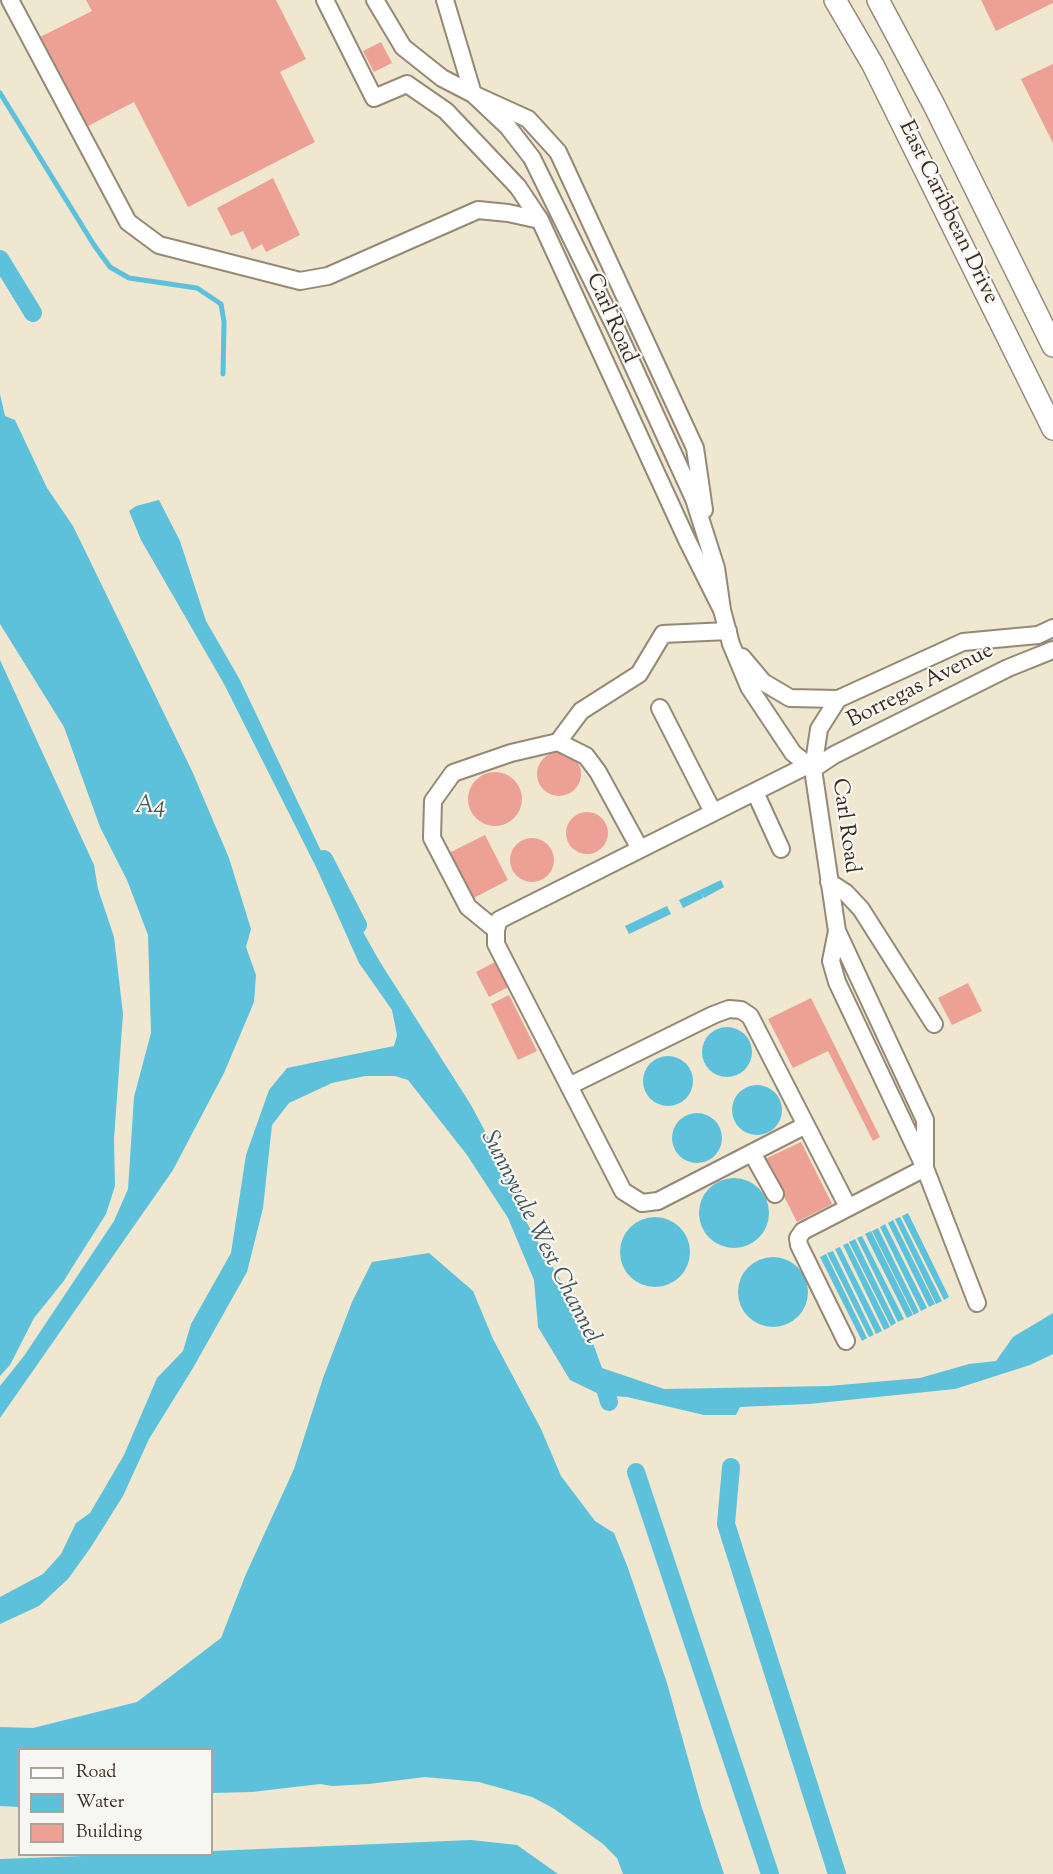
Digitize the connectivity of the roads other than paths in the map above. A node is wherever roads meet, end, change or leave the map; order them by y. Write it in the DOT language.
graph roads {
  1 [pos="325,0"];
  2 [pos="375,0"];
  3 [pos="445,0"];
  4 [pos="835,0"];
  5 [pos="878,0"];
  6 [pos="13,1"];
  7 [pos="473,94"];
  8 [pos="540,220"];
  9 [pos="1053,346"];
  10 [pos="1053,429"];
  11 [pos="705,535"];
  12 [pos="722,610"];
  13 [pos="1053,628"];
  14 [pos="730,637"];
  15 [pos="1053,650"];
  16 [pos="838,699"];
  17 [pos="660,708"];
  18 [pos="558,742"];
  19 [pos="810,767"];
  20 [pos="755,792"];
  21 [pos="713,812"];
  22 [pos="640,849"];
  23 [pos="781,849"];
  24 [pos="829,882"];
  25 [pos="496,930"];
  26 [pos="934,1024"];
  27 [pos="569,1086"];
  28 [pos="806,1125"];
  29 [pos="752,1153"];
  30 [pos="925,1168"];
  31 [pos="775,1194"];
  32 [pos="848,1207"];
  33 [pos="977,1303"];
  34 [pos="846,1341"];
  1 -- 8 [label="lane, Carl Road"];
  2 -- 7 [label="lane, Carl Road"];
  3 -- 7 [label="lane"];
  4 -- 10 [label="main road, East Caribbean Drive"];
  5 -- 9 [label="main road, East Caribbean Drive"];
  6 -- 8 [label="lane"];
  7 -- 11 [label="lane, Carl Road"];
  7 -- 11 [label="lane, Carl Road"];
  8 -- 12 [label="lane, Carl Road"];
  11 -- 12 [label="lane, Carl Road"];
  12 -- 14 [label="lane, Carl Road"];
  13 -- 16 [label="lane, Borregas Avenue"];
  14 -- 16 [label="lane, Borregas Avenue"];
  14 -- 18 [label="lane"];
  14 -- 19 [label="lane, Carl Road"];
  15 -- 19 [label="lane, Borregas Avenue"];
  16 -- 19 [label="lane"];
  17 -- 21 [label="lane"];
  18 -- 22 [label="lane"];
  18 -- 25 [label="lane"];
  19 -- 20 [label="lane, Borregas Avenue"];
  19 -- 24 [label="lane, Carl Road"];
  20 -- 21 [label="lane, Borregas Avenue"];
  20 -- 23 [label="lane"];
  21 -- 22 [label="lane, Borregas Avenue"];
  22 -- 25 [label="lane, Borregas Avenue"];
  24 -- 26 [label="lane"];
  24 -- 30 [label="lane, Carl Road"];
  25 -- 27 [label="lane"];
  27 -- 28 [label="lane"];
  27 -- 29 [label="lane"];
  28 -- 29 [label="lane"];
  28 -- 32 [label="lane"];
  29 -- 31 [label="lane"];
  30 -- 32 [label="lane"];
  30 -- 33 [label="lane, Carl Road"];
  32 -- 34 [label="lane"];
}
